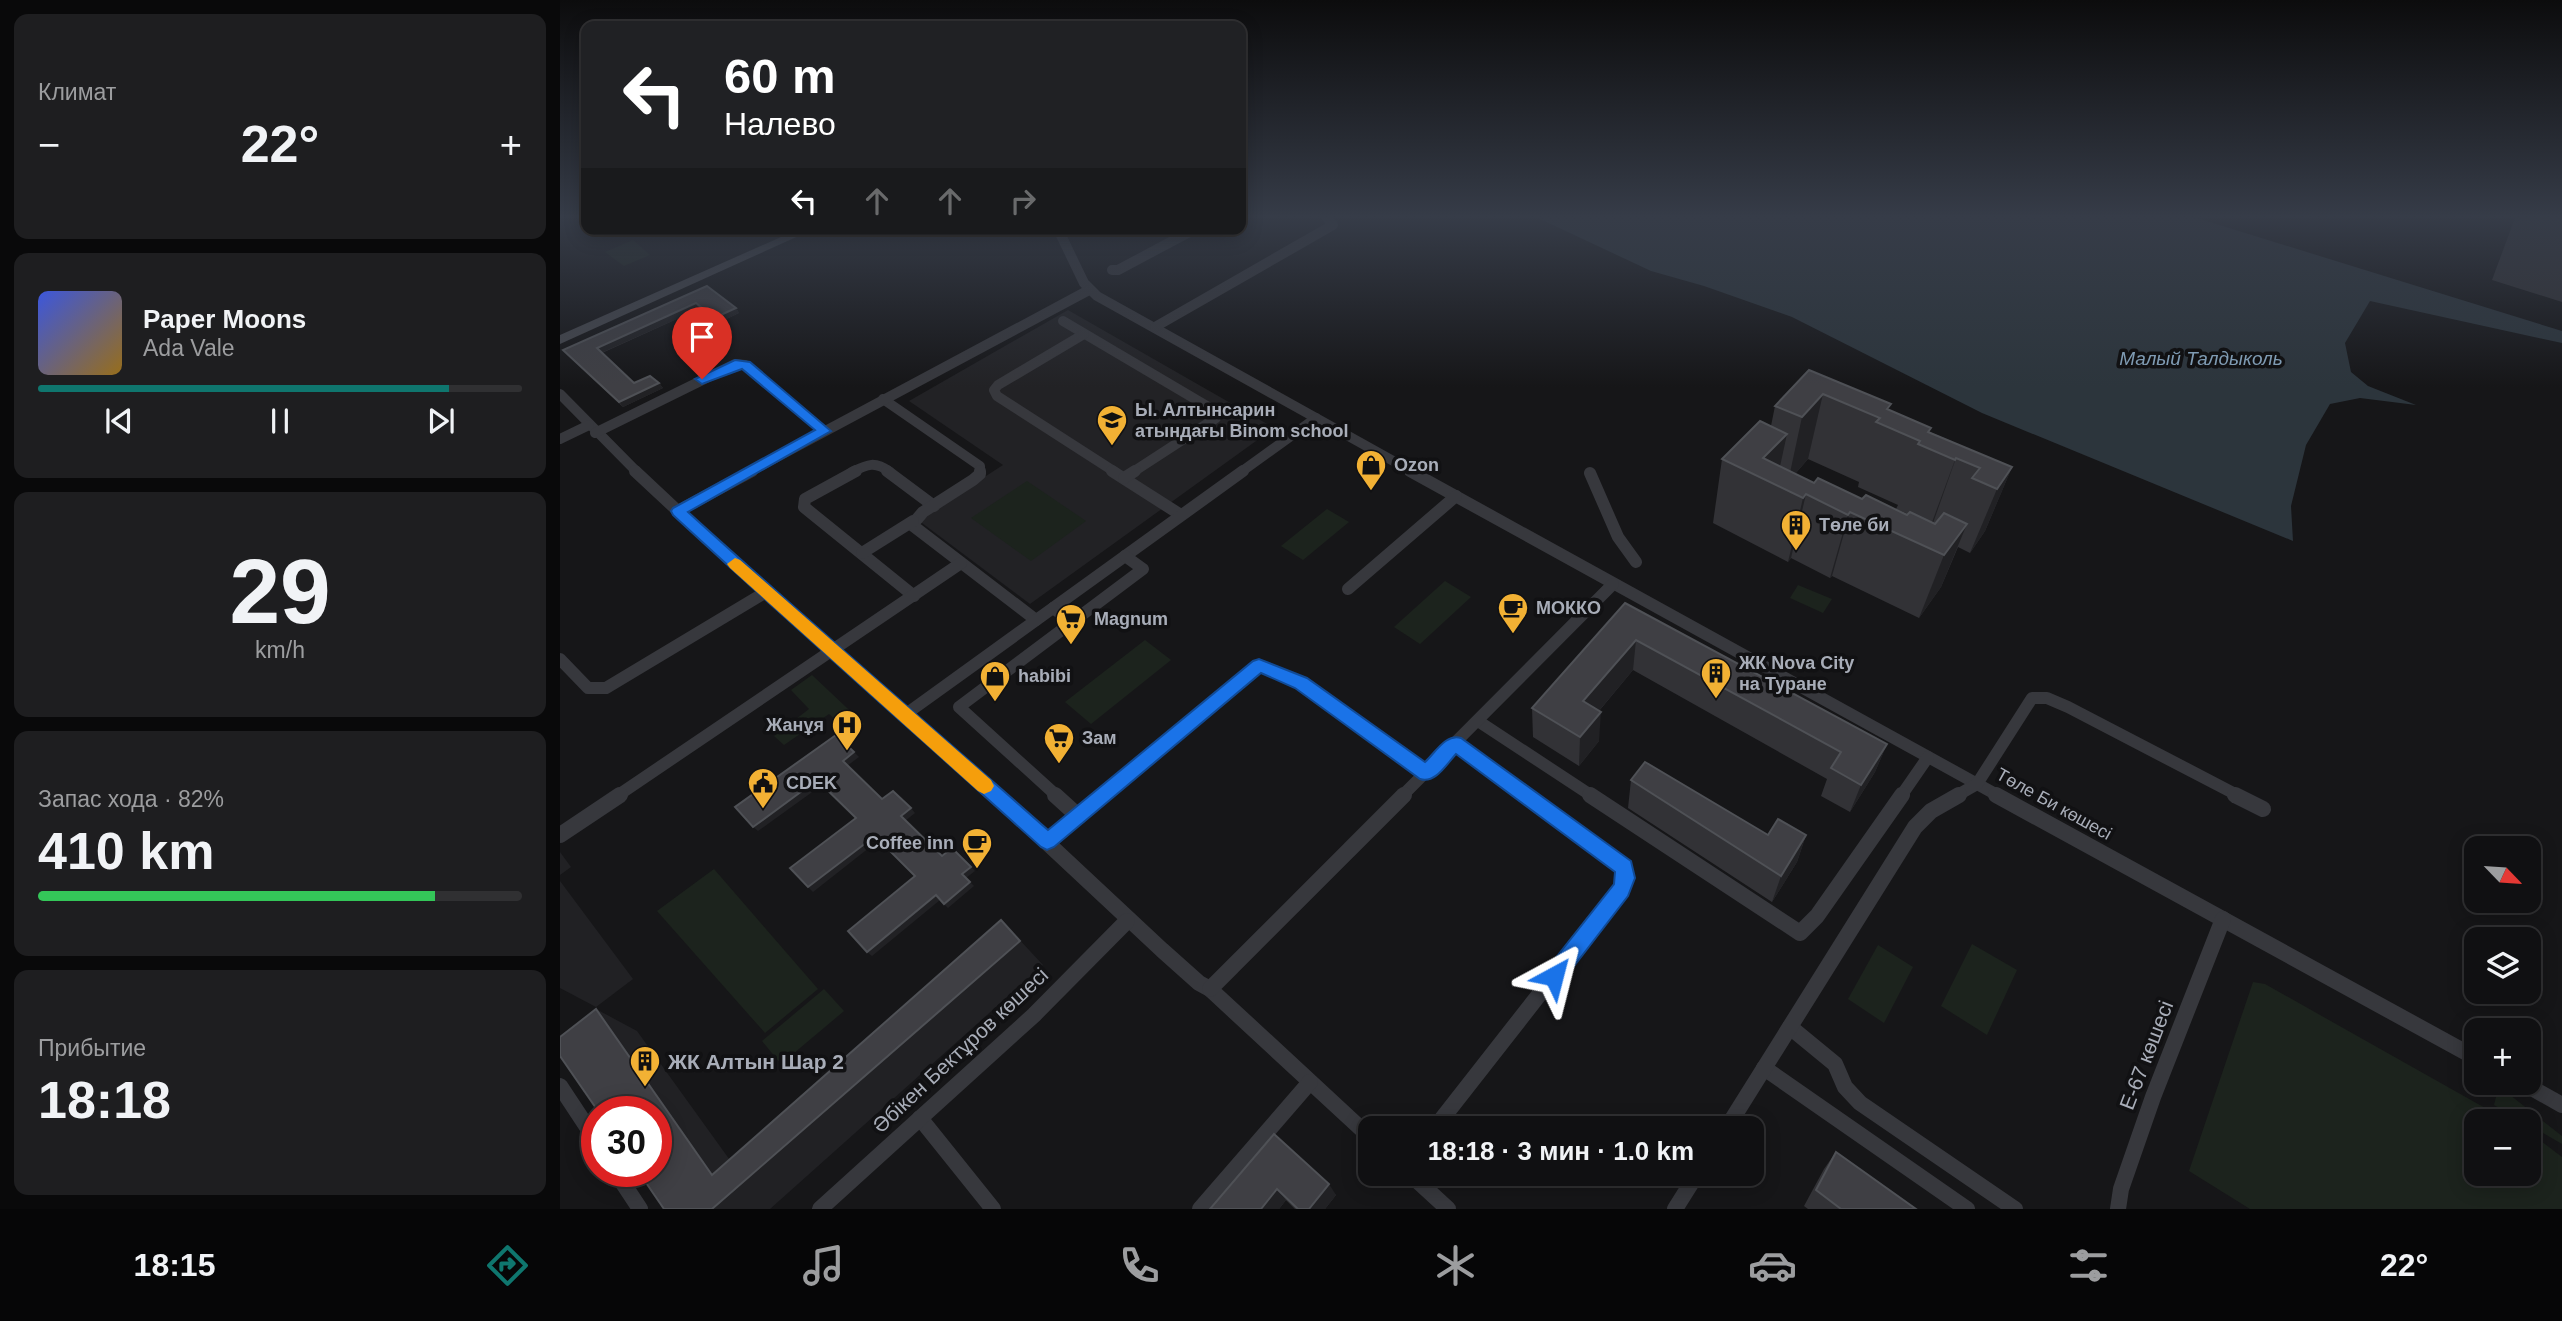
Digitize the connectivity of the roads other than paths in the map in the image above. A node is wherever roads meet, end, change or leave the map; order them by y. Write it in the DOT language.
graph roads {
  1 [pos="707,274"];
  2 [pos="1081,274"];
  3 [pos="1247,274"];
  4 [pos="1089,290"];
  5 [pos="1063,321"];
  6 [pos="1155,327"];
  7 [pos="1084,334"];
  8 [pos="560,341"];
  9 [pos="560,394"];
  10 [pos="883,399"];
  11 [pos="1316,418"];
  12 [pos="592,429"];
  13 [pos="824,431"];
  14 [pos="560,439"];
  15 [pos="1590,473"];
  16 [pos="1124,478"];
  17 [pos="1456,496"];
  18 [pos="934,506"];
  19 [pos="678,511"];
  20 [pos="1181,515"];
  21 [pos="913,521"];
  22 [pos="862,553"];
  23 [pos="1125,556"];
  24 [pos="1636,562"];
  25 [pos="961,563"];
  26 [pos="1613,584"];
  27 [pos="1348,589"];
  28 [pos="766,592"];
  29 [pos="914,596"];
  30 [pos="1054,608"];
  31 [pos="1036,620"];
  32 [pos="1072,622"];
  33 [pos="833,652"];
  34 [pos="560,659"];
  35 [pos="906,714"];
  36 [pos="1478,721"];
  37 [pos="1455,744"];
  38 [pos="1928,757"];
  39 [pos="1426,773"];
  40 [pos="1977,784"];
  41 [pos="2263,809"];
  42 [pos="1077,815"];
  43 [pos="560,835"];
  44 [pos="1047,841"];
  45 [pos="2223,919"];
  46 [pos="1127,921"];
  47 [pos="1210,989"];
  48 [pos="1790,1027"];
  49 [pos="2464,1051"];
  50 [pos="1764,1068"];
  51 [pos="1310,1082"];
  52 [pos="560,1086"];
  53 [pos="2541,1093"];
  54 [pos="2562,1105"];
  55 [pos="1444,1116"];
  56 [pos="1734,1116"];
  57 [pos="581,1118"];
  58 [pos="920,1118"];
  59 [pos="1358,1126"];
  60 [pos="1423,1186"];
  61 [pos="1689,1186"];
  62 [pos="626,1187"];
  63 [pos="640,1209"];
  64 [pos="820,1209"];
  65 [pos="993,1209"];
  66 [pos="1200,1209"];
  67 [pos="1448,1209"];
  68 [pos="1675,1209"];
  69 [pos="1966,1209"];
  70 [pos="2015,1209"];
  71 [pos="2118,1209"];
  1 -- 8 [label="street"];
  2 -- 4 [label="street"];
  3 -- 6 [label="street"];
  4 -- 6 [label="street"];
  4 -- 10 [label="street"];
  5 -- 7 [label="street"];
  6 -- 11 [label="street"];
  7 -- 16 [label="street"];
  7 -- 16 [label="street"];
  9 -- 12 [label="street"];
  10 -- 13 [label="street"];
  10 -- 18 [label="street"];
  11 -- 17 [label="street"];
  11 -- 20 [label="street"];
  12 -- 13 [label="street"];
  12 -- 14 [label="street"];
  12 -- 19 [label="street"];
  13 -- 19 [label="street"];
  15 -- 24 [label="street"];
  16 -- 20 [label="street"];
  17 -- 26 [label="street"];
  17 -- 27 [label="street"];
  18 -- 21 [label="street"];
  18 -- 22 [label="street"];
  19 -- 28 [label="street"];
  20 -- 23 [label="street"];
  21 -- 22 [label="street"];
  21 -- 25 [label="street"];
  22 -- 29 [label="street"];
  23 -- 30 [label="street"];
  23 -- 32 [label="street"];
  25 -- 29 [label="street"];
  25 -- 31 [label="street"];
  26 -- 36 [label="street"];
  26 -- 38 [label="street, Төле Би көшесі"];
  28 -- 33 [label="street"];
  28 -- 34 [label="street"];
  29 -- 33 [label="street"];
  30 -- 31 [label="street"];
  30 -- 32 [label="street"];
  31 -- 35 [label="street"];
  32 -- 42 [label="street"];
  33 -- 35 [label="street"];
  33 -- 43 [label="street"];
  35 -- 44 [label="street"];
  36 -- 37 [label="street"];
  36 -- 38 [label="street"];
  37 -- 39 [label="street"];
  37 -- 55 [label="street"];
  38 -- 40 [label="street, Төле Би көшесі"];
  39 -- 42 [label="street"];
  39 -- 47 [label="street"];
  40 -- 41 [label="street"];
  40 -- 45 [label="street, Төле Би көшесі"];
  40 -- 48 [label="street"];
  42 -- 44 [label="street"];
  44 -- 46 [label="street"];
  45 -- 49 [label="street, Төле Би көшесі"];
  45 -- 71 [label="street, Е-67 көшесі"];
  46 -- 47 [label="street"];
  46 -- 58 [label="street, Әбікен Бектұров көшесі"];
  47 -- 51 [label="street"];
  48 -- 50 [label="street"];
  48 -- 70 [label="street"];
  50 -- 56 [label="street"];
  50 -- 69 [label="street"];
  51 -- 59 [label="street"];
  51 -- 66 [label="street"];
  52 -- 57 [label="street"];
  53 -- 54 [label="street"];
  58 -- 64 [label="street, Әбікен Бектұров көшесі"];
  58 -- 65 [label="street"];
  60 -- 67 [label="street"];
  61 -- 68 [label="street"];
  62 -- 63 [label="street"];
}
